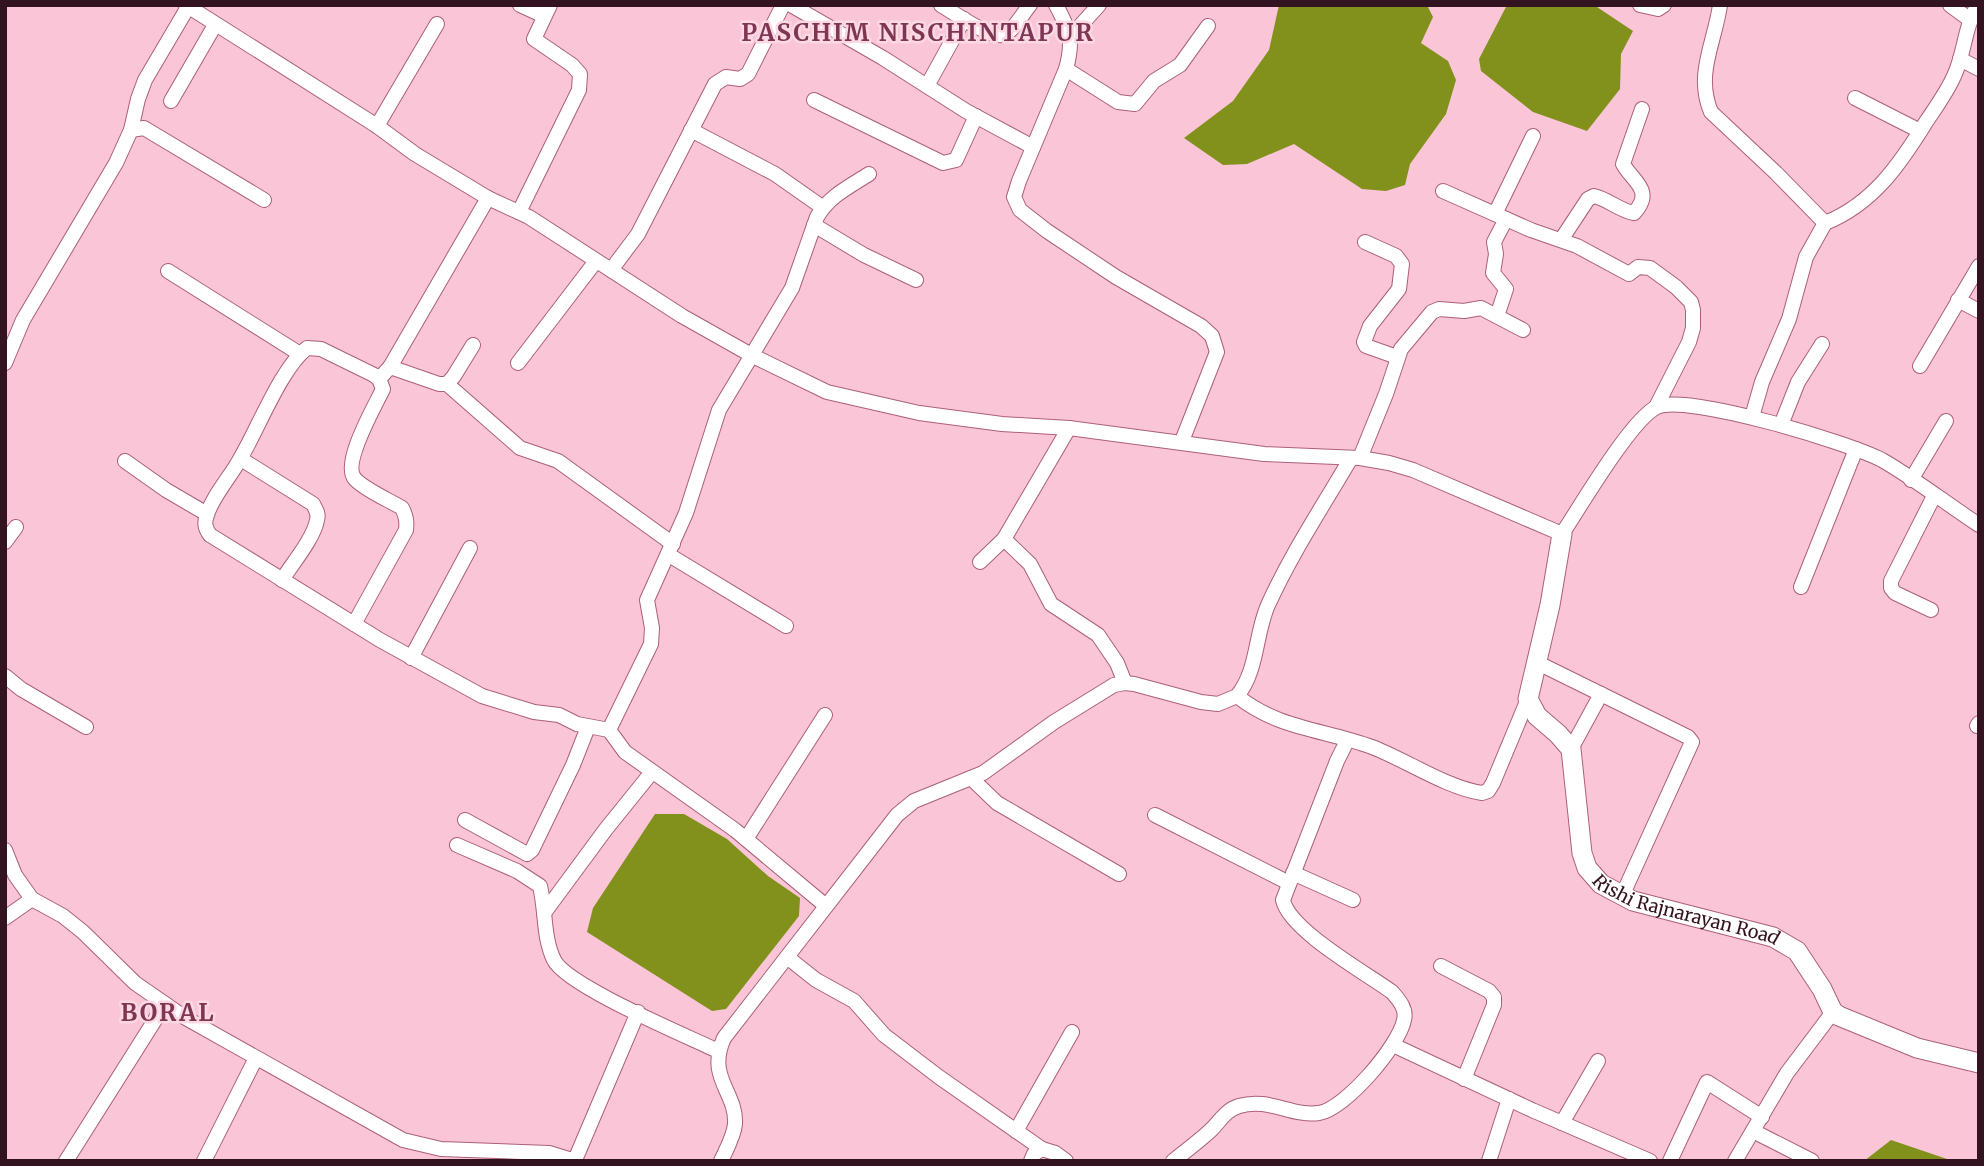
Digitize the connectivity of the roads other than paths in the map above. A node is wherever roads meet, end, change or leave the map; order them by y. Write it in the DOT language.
graph roads {
  1 [pos="520,5"];
  2 [pos="783,5"];
  3 [pos="791,5"];
  4 [pos="941,5"];
  5 [pos="1030,5"];
  6 [pos="1056,5"];
  7 [pos="1099,5"];
  8 [pos="1640,5"];
  9 [pos="1664,5"];
  10 [pos="1950,5"];
  11 [pos="1978,5"];
  12 [pos="187,6"];
  13 [pos="1719,6"];
  14 [pos="547,11"];
  15 [pos="964,19"];
  16 [pos="1969,19"];
  17 [pos="437,24"];
  18 [pos="215,26"];
  19 [pos="1208,26"];
  20 [pos="1071,36"];
  21 [pos="1960,59"];
  22 [pos="1066,69"];
  23 [pos="1979,69"];
  24 [pos="926,86"];
  25 [pos="1855,98"];
  26 [pos="814,100"];
  27 [pos="171,101"];
  28 [pos="1642,109"];
  29 [pos="976,116"];
  30 [pos="377,126"];
  31 [pos="131,130"];
  32 [pos="691,130"];
  33 [pos="1920,131"];
  34 [pos="1534,136"];
  35 [pos="1033,147"];
  36 [pos="869,174"];
  37 [pos="1443,191"];
  38 [pos="488,198"];
  39 [pos="264,200"];
  40 [pos="822,207"];
  41 [pos="519,212"];
  42 [pos="1501,217"];
  43 [pos="1825,223"];
  44 [pos="814,225"];
  45 [pos="1561,240"];
  46 [pos="1365,242"];
  47 [pos="596,261"];
  48 [pos="1979,266"];
  49 [pos="611,270"];
  50 [pos="168,271"];
  51 [pos="916,280"];
  52 [pos="1958,300"];
  53 [pos="1979,311"];
  54 [pos="1497,316"];
  55 [pos="1523,330"];
  56 [pos="1822,344"];
  57 [pos="472,345"];
  58 [pos="300,354"];
  59 [pos="753,356"];
  60 [pos="1397,357"];
  61 [pos="5,363"];
  62 [pos="519,363"];
  63 [pos="1920,366"];
  64 [pos="390,367"];
  65 [pos="379,379"];
  66 [pos="447,384"];
  67 [pos="1656,407"];
  68 [pos="1752,417"];
  69 [pos="1946,421"];
  70 [pos="1780,425"];
  71 [pos="1069,428"];
  72 [pos="1182,441"];
  73 [pos="1857,449"];
  74 [pos="1355,458"];
  75 [pos="240,459"];
  76 [pos="125,461"];
  77 [pos="1911,480"];
  78 [pos="1934,496"];
  79 [pos="207,514"];
  80 [pos="1979,525"];
  81 [pos="16,527"];
  82 [pos="1562,534"];
  83 [pos="1004,539"];
  84 [pos="5,542"];
  85 [pos="470,548"];
  86 [pos="671,549"];
  87 [pos="979,562"];
  88 [pos="282,580"];
  89 [pos="1801,587"];
  90 [pos="1931,610"];
  91 [pos="354,624"];
  92 [pos="786,626"];
  93 [pos="411,658"];
  94 [pos="1536,662"];
  95 [pos="5,676"];
  96 [pos="1125,683"];
  97 [pos="1601,694"];
  98 [pos="1237,696"];
  99 [pos="1528,699"];
  100 [pos="825,715"];
  101 [pos="86,727"];
  102 [pos="588,727"];
  103 [pos="609,730"];
  104 [pos="1347,741"];
  105 [pos="1571,749"];
  106 [pos="652,772"];
  107 [pos="971,778"];
  108 [pos="1155,815"];
  109 [pos="465,820"];
  110 [pos="746,839"];
  111 [pos="457,845"];
  112 [pos="5,850"];
  113 [pos="1119,874"];
  114 [pos="1291,878"];
  115 [pos="1622,896"];
  116 [pos="32,899"];
  117 [pos="1353,900"];
  118 [pos="826,906"];
  119 [pos="544,913"];
  120 [pos="5,918"];
  121 [pos="787,957"];
  122 [pos="1441,966"];
  123 [pos="165,1004"];
  124 [pos="638,1012"];
  125 [pos="1833,1012"];
  126 [pos="1072,1032"];
  127 [pos="1393,1045"];
  128 [pos="718,1051"];
  129 [pos="256,1059"];
  130 [pos="1598,1061"];
  131 [pos="1979,1063"];
  132 [pos="1464,1079"];
  133 [pos="1509,1099"];
  134 [pos="1762,1117"];
  135 [pos="1562,1123"];
  136 [pos="1016,1131"];
  137 [pos="1753,1131"];
  138 [pos="1042,1149"];
  139 [pos="511,1156"];
  140 [pos="66,1161"];
  141 [pos="204,1161"];
  142 [pos="575,1161"];
  143 [pos="721,1161"];
  144 [pos="1031,1161"];
  145 [pos="1066,1161"];
  146 [pos="1173,1161"];
  147 [pos="1489,1161"];
  148 [pos="1650,1161"];
  149 [pos="1670,1161"];
  150 [pos="1735,1161"];
  151 [pos="1812,1161"];
  1 -- 14 [label="street"];
  2 -- 32 [label="street"];
  3 -- 24 [label="street"];
  4 -- 15 [label="street"];
  5 -- 15 [label="street"];
  6 -- 20 [label="street"];
  7 -- 20 [label="street"];
  8 -- 9 [label="street"];
  10 -- 16 [label="street"];
  11 -- 16 [label="street"];
  12 -- 18 [label="street"];
  12 -- 31 [label="street"];
  13 -- 43 [label="street"];
  14 -- 41 [label="street"];
  15 -- 24 [label="street"];
  16 -- 21 [label="street"];
  17 -- 30 [label="street"];
  18 -- 27 [label="street"];
  18 -- 30 [label="street"];
  19 -- 22 [label="street"];
  20 -- 22 [label="street"];
  21 -- 23 [label="street"];
  21 -- 33 [label="street"];
  22 -- 35 [label="street"];
  24 -- 29 [label="street"];
  25 -- 33 [label="street"];
  26 -- 29 [label="street"];
  28 -- 45 [label="street"];
  29 -- 35 [label="street"];
  30 -- 38 [label="street"];
  31 -- 39 [label="street"];
  31 -- 61 [label="street"];
  32 -- 40 [label="street"];
  32 -- 49 [label="street"];
  33 -- 43 [label="street"];
  34 -- 42 [label="street"];
  35 -- 72 [label="street"];
  36 -- 40 [label="street"];
  37 -- 42 [label="street"];
  38 -- 41 [label="street"];
  38 -- 64 [label="street"];
  40 -- 44 [label="street"];
  41 -- 47 [label="street"];
  42 -- 45 [label="street"];
  42 -- 54 [label="street"];
  43 -- 68 [label="street"];
  44 -- 51 [label="street"];
  44 -- 59 [label="street"];
  45 -- 67 [label="street"];
  46 -- 60 [label="street"];
  47 -- 49 [label="street"];
  47 -- 62 [label="street"];
  48 -- 52 [label="street"];
  49 -- 59 [label="street"];
  50 -- 58 [label="street"];
  52 -- 53 [label="street"];
  52 -- 63 [label="street"];
  54 -- 55 [label="street"];
  54 -- 60 [label="street"];
  56 -- 70 [label="street"];
  57 -- 66 [label="street"];
  58 -- 65 [label="street"];
  58 -- 75 [label="street"];
  59 -- 71 [label="street"];
  59 -- 86 [label="street"];
  60 -- 74 [label="street"];
  64 -- 65 [label="street"];
  64 -- 66 [label="street"];
  65 -- 91 [label="street"];
  66 -- 86 [label="street"];
  67 -- 68 [label="street"];
  67 -- 82 [label="street"];
  68 -- 70 [label="street"];
  69 -- 77 [label="street"];
  70 -- 73 [label="street"];
  71 -- 72 [label="street"];
  71 -- 83 [label="street"];
  72 -- 74 [label="street"];
  73 -- 77 [label="street"];
  73 -- 89 [label="street"];
  74 -- 82 [label="street"];
  74 -- 98 [label="street"];
  75 -- 79 [label="street"];
  75 -- 88 [label="street"];
  76 -- 79 [label="street"];
  77 -- 78 [label="street"];
  78 -- 80 [label="street"];
  78 -- 90 [label="street"];
  79 -- 88 [label="street"];
  81 -- 84 [label="street"];
  82 -- 94 [label="main road"];
  83 -- 87 [label="street"];
  83 -- 96 [label="street"];
  85 -- 93 [label="street"];
  86 -- 92 [label="street"];
  86 -- 103 [label="street"];
  88 -- 91 [label="street"];
  91 -- 93 [label="street"];
  93 -- 102 [label="street"];
  94 -- 97 [label="street"];
  94 -- 99 [label="main road"];
  95 -- 101 [label="street"];
  96 -- 98 [label="street"];
  96 -- 107 [label="street"];
  97 -- 105 [label="street"];
  97 -- 115 [label="street"];
  98 -- 104 [label="street"];
  99 -- 104 [label="street"];
  99 -- 105 [label="main road"];
  100 -- 110 [label="street"];
  102 -- 103 [label="street"];
  102 -- 109 [label="street"];
  103 -- 106 [label="street"];
  104 -- 114 [label="street"];
  105 -- 115 [label="main road, Rishi Rajnarayan Road"];
  106 -- 110 [label="street"];
  106 -- 119 [label="street"];
  107 -- 113 [label="street"];
  107 -- 118 [label="street"];
  108 -- 114 [label="street"];
  110 -- 118 [label="street"];
  111 -- 119 [label="street"];
  112 -- 116 [label="street"];
  114 -- 117 [label="street"];
  114 -- 127 [label="street"];
  115 -- 125 [label="main road, Rishi Rajnarayan Road"];
  116 -- 120 [label="street"];
  116 -- 123 [label="street"];
  118 -- 121 [label="street"];
  119 -- 124 [label="street"];
  121 -- 128 [label="street"];
  121 -- 136 [label="street"];
  122 -- 132 [label="street"];
  123 -- 129 [label="street"];
  123 -- 140 [label="street"];
  124 -- 128 [label="street"];
  124 -- 142 [label="street"];
  125 -- 131 [label="main road"];
  125 -- 134 [label="street"];
  126 -- 136 [label="street"];
  127 -- 132 [label="street"];
  127 -- 146 [label="street"];
  128 -- 143 [label="street"];
  129 -- 139 [label="street"];
  129 -- 141 [label="street"];
  130 -- 135 [label="street"];
  132 -- 133 [label="street"];
  133 -- 135 [label="street"];
  133 -- 147 [label="street"];
  134 -- 137 [label="street"];
  134 -- 149 [label="street"];
  135 -- 148 [label="street"];
  136 -- 138 [label="street"];
  137 -- 150 [label="street"];
  137 -- 151 [label="street"];
  138 -- 144 [label="street"];
  138 -- 145 [label="street"];
  139 -- 142 [label="street"];
}
